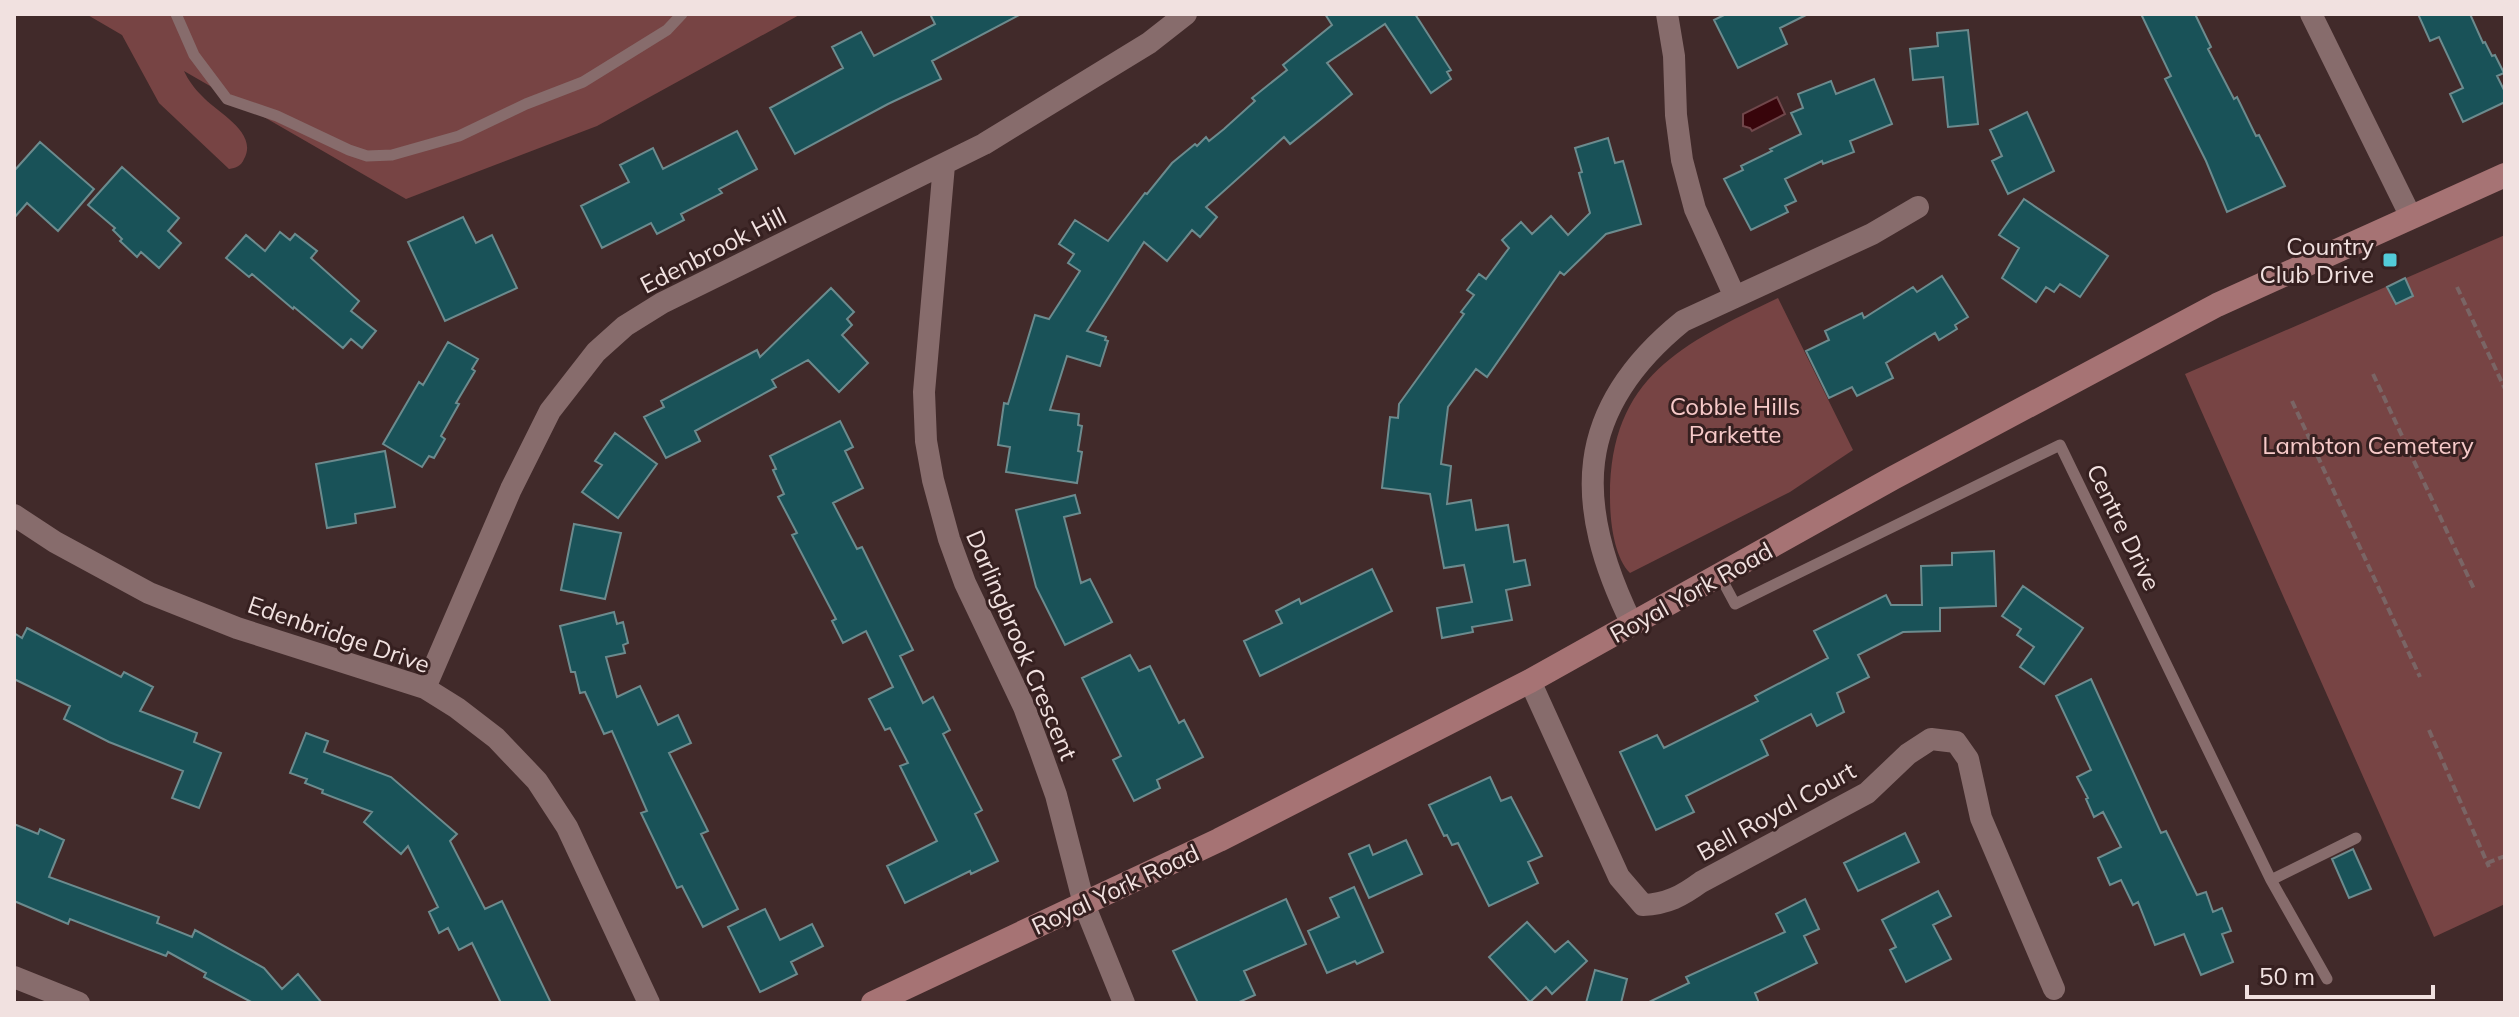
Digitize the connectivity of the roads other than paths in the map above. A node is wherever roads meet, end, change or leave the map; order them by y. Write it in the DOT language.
graph roads {
  1 [pos="176,14"];
  2 [pos="682,14"];
  3 [pos="1186,14"];
  4 [pos="1667,14"];
  5 [pos="2311,14"];
  6 [pos="944,165"];
  7 [pos="2505,175"];
  8 [pos="1918,207"];
  9 [pos="2411,217"];
  10 [pos="1735,297"];
  11 [pos="14,515"];
  12 [pos="1720,576"];
  13 [pos="1632,624"];
  14 [pos="1530,681"];
  15 [pos="425,688"];
  16 [pos="2356,838"];
  17 [pos="2271,880"];
  18 [pos="1084,904"];
  19 [pos="14,977"];
  20 [pos="2327,979"];
  21 [pos="2054,989"];
  22 [pos="79,1003"];
  23 [pos="649,1003"];
  24 [pos="873,1003"];
  25 [pos="1124,1003"];
  1 -- 2 [label="lane"];
  3 -- 6 [label="street, Edenbrook Hill"];
  4 -- 10 [label="street"];
  5 -- 9 [label="street"];
  6 -- 15 [label="street, Edenbrook Hill"];
  6 -- 18 [label="street, Darlingbrook Crescent"];
  7 -- 9 [label="main road, Royal York Road"];
  8 -- 10 [label="street"];
  9 -- 12 [label="main road, Royal York Road"];
  10 -- 13 [label="street"];
  11 -- 15 [label="street, Edenbridge Drive"];
  12 -- 13 [label="main road, Royal York Road"];
  12 -- 17 [label="lane, Centre Drive"];
  13 -- 14 [label="main road, Royal York Road"];
  14 -- 18 [label="main road, Royal York Road"];
  14 -- 21 [label="street, Bell Royal Court"];
  15 -- 23 [label="street, Edenbridge Drive"];
  16 -- 17 [label="lane"];
  17 -- 20 [label="lane, Centre Drive"];
  18 -- 24 [label="main road, Royal York Road"];
  18 -- 25 [label="street, Darlingbrook Crescent"];
  19 -- 22 [label="street"];
}
